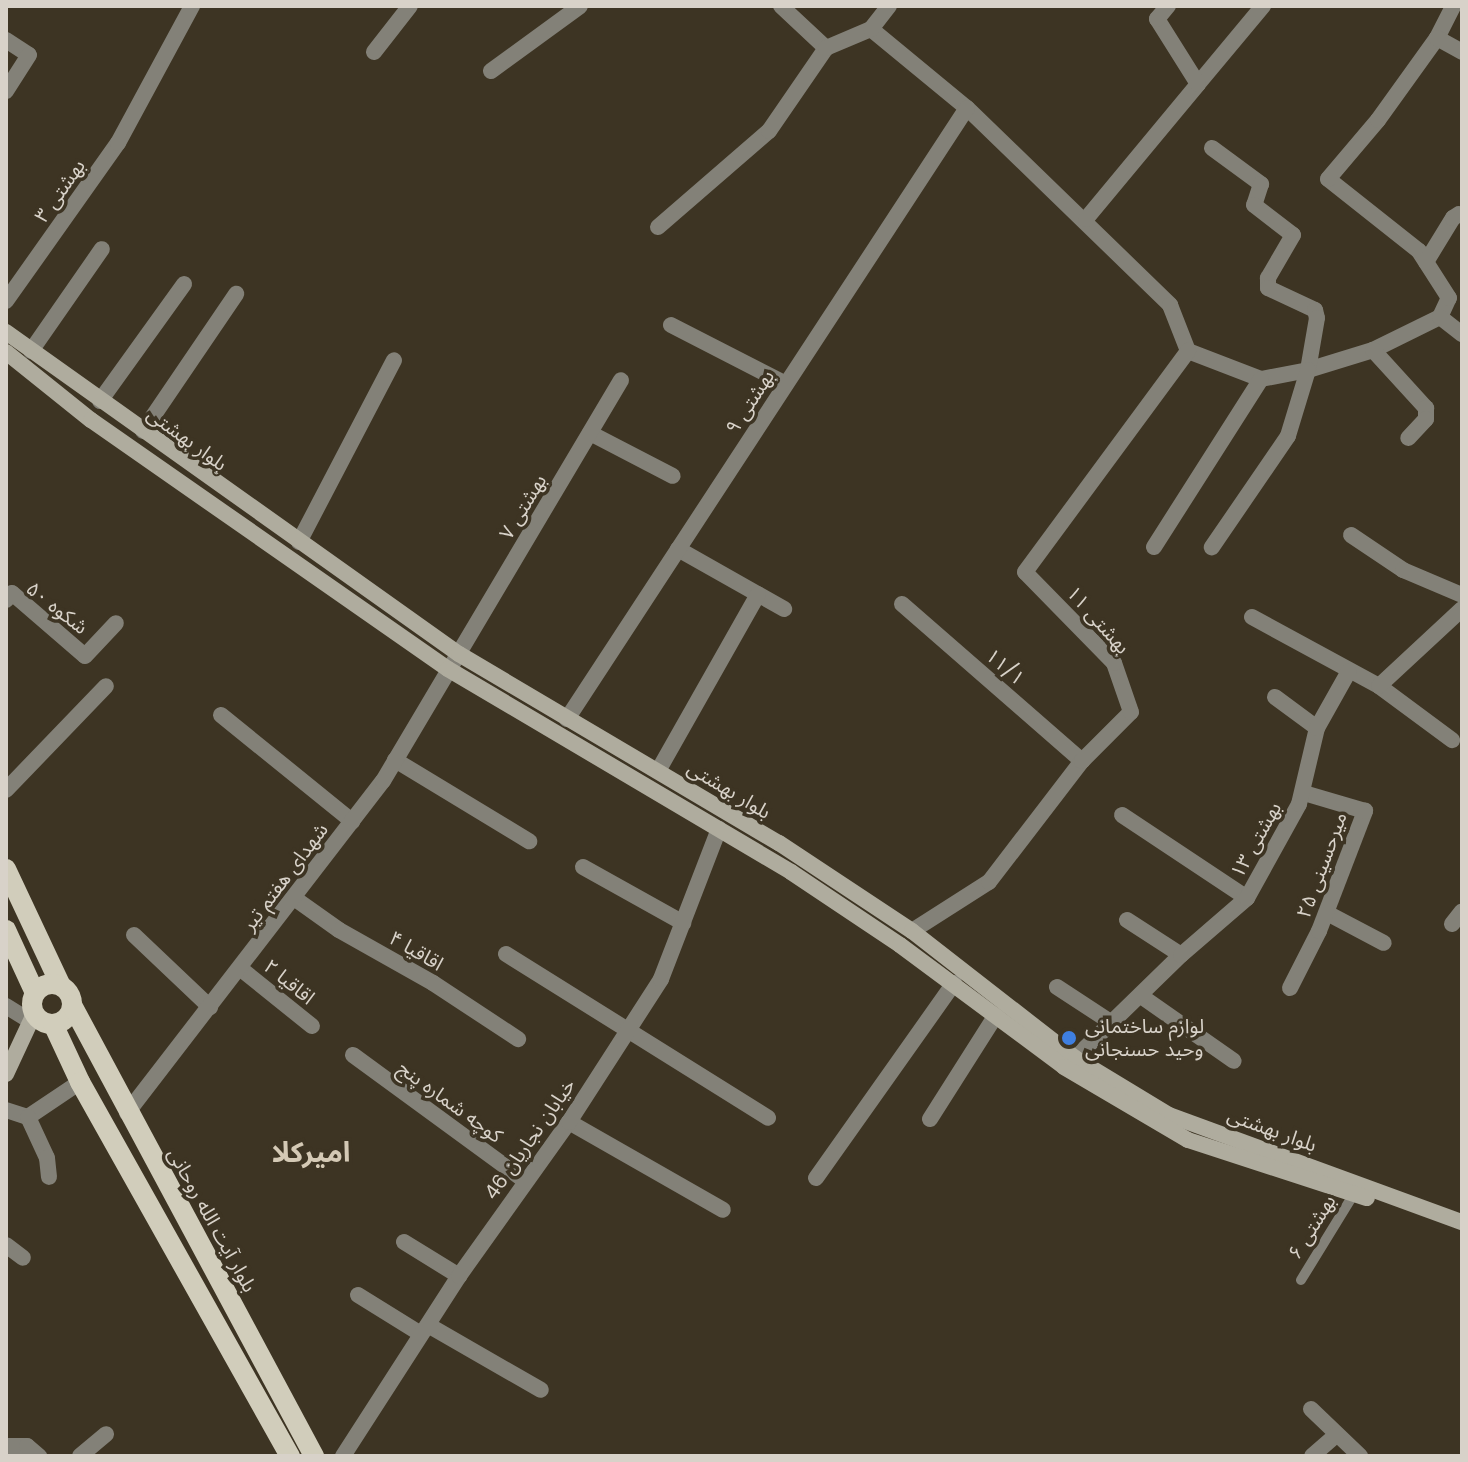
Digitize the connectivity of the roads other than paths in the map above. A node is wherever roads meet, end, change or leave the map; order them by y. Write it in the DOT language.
graph roads {
  1 [pos="192,6"];
  2 [pos="410,6"];
  3 [pos="580,6"];
  4 [pos="781,6"];
  5 [pos="889,6"];
  6 [pos="1168,6"];
  7 [pos="1263,6"];
  8 [pos="1453,6"];
  9 [pos="871,29"];
  10 [pos="1437,38"];
  11 [pos="6,40"];
  12 [pos="826,48"];
  13 [pos="374,52"];
  14 [pos="1462,52"];
  15 [pos="491,71"];
  16 [pos="1198,84"];
  17 [pos="6,91"];
  18 [pos="967,108"];
  19 [pos="1212,148"];
  20 [pos="1459,214"];
  21 [pos="1086,219"];
  22 [pos="658,227"];
  23 [pos="102,249"];
  24 [pos="1426,262"];
  25 [pos="184,284"];
  26 [pos="236,294"];
  27 [pos="6,301"];
  28 [pos="1456,302"];
  29 [pos="1440,317"];
  30 [pos="671,325"];
  31 [pos="6,332"];
  32 [pos="1462,334"];
  33 [pos="1373,350"];
  34 [pos="31,351"];
  35 [pos="1188,351"];
  36 [pos="6,352"];
  37 [pos="394,360"];
  38 [pos="1308,370"];
  39 [pos="1261,379"];
  40 [pos="621,380"];
  41 [pos="786,384"];
  42 [pos="100,401"];
  43 [pos="143,431"];
  44 [pos="590,433"];
  45 [pos="1408,438"];
  46 [pos="673,476"];
  47 [pos="239,500"];
  48 [pos="230,515"];
  49 [pos="1351,535"];
  50 [pos="299,542"];
  51 [pos="1154,547"];
  52 [pos="1212,547"];
  53 [pos="678,549"];
  54 [pos="758,594"];
  55 [pos="1462,595"];
  56 [pos="6,600"];
  57 [pos="902,604"];
  58 [pos="784,609"];
  59 [pos="1462,609"];
  60 [pos="1252,617"];
  61 [pos="116,623"];
  62 [pos="459,654"];
  63 [pos="448,669"];
  64 [pos="1349,671"];
  65 [pos="106,686"];
  66 [pos="1379,686"];
  67 [pos="1275,697"];
  68 [pos="221,715"];
  69 [pos="567,719"];
  70 [pos="1317,728"];
  71 [pos="1452,740"];
  72 [pos="395,760"];
  73 [pos="1082,761"];
  74 [pos="658,771"];
  75 [pos="6,790"];
  76 [pos="1304,793"];
  77 [pos="727,813"];
  78 [pos="1122,815"];
  79 [pos="352,821"];
  80 [pos="719,829"];
  81 [pos="529,841"];
  82 [pos="583,867"];
  83 [pos="6,869"];
  84 [pos="294,898"];
  85 [pos="1247,898"];
  86 [pos="1327,913"];
  87 [pos="1127,920"];
  88 [pos="683,923"];
  89 [pos="6,930"];
  90 [pos="912,931"];
  91 [pos="134,935"];
  92 [pos="1384,943"];
  93 [pos="506,954"];
  94 [pos="1181,955"];
  95 [pos="241,969"];
  96 [pos="954,983"];
  97 [pos="61,986"];
  98 [pos="1057,987"];
  99 [pos="1290,988"];
  100 [pos="35,993"];
  101 [pos="1141,996"];
  102 [pos="72,1005"];
  103 [pos="6,1006"];
  104 [pos="210,1007"];
  105 [pos="996,1015"];
  106 [pos="32,1018"];
  107 [pos="1112,1023"];
  108 [pos="53,1024"];
  109 [pos="312,1026"];
  110 [pos="626,1031"];
  111 [pos="518,1039"];
  112 [pos="353,1055"];
  113 [pos="1075,1058"];
  114 [pos="1234,1061"];
  115 [pos="6,1074"];
  116 [pos="80,1082"];
  117 [pos="6,1110"];
  118 [pos="127,1113"];
  119 [pos="28,1117"];
  120 [pos="768,1118"];
  121 [pos="930,1119"];
  122 [pos="569,1122"];
  123 [pos="49,1177"];
  124 [pos="816,1178"];
  125 [pos="525,1181"];
  126 [pos="1354,1194"];
  127 [pos="723,1210"];
  128 [pos="1462,1222"];
  129 [pos="1462,1234"];
  130 [pos="404,1242"];
  131 [pos="6,1245"];
  132 [pos="23,1258"];
  133 [pos="459,1276"];
  134 [pos="1301,1280"];
  135 [pos="358,1295"];
  136 [pos="425,1329"];
  137 [pos="541,1390"];
  138 [pos="1311,1409"];
  139 [pos="106,1434"];
  140 [pos="1336,1435"];
  141 [pos="6,1446"];
  142 [pos="39,1456"];
  143 [pos="80,1456"];
  144 [pos="290,1456"];
  145 [pos="314,1456"];
  146 [pos="343,1456"];
  147 [pos="1312,1456"];
  148 [pos="1360,1456"];
  1 -- 27 [label="street, بهشتی ۳"];
  2 -- 13 [label="street"];
  3 -- 15 [label="street"];
  4 -- 12 [label="street"];
  5 -- 9 [label="street"];
  6 -- 16 [label="street"];
  7 -- 16 [label="street"];
  8 -- 10 [label="street"];
  9 -- 12 [label="street"];
  9 -- 18 [label="street"];
  10 -- 14 [label="street"];
  10 -- 24 [label="street"];
  11 -- 17 [label="street"];
  12 -- 22 [label="street"];
  16 -- 21 [label="street"];
  18 -- 21 [label="street"];
  18 -- 41 [label="street, بهشتی ۹"];
  19 -- 38 [label="street"];
  20 -- 24 [label="street"];
  21 -- 35 [label="street"];
  23 -- 34 [label="street"];
  24 -- 28 [label="street"];
  25 -- 42 [label="street"];
  26 -- 43 [label="street"];
  28 -- 29 [label="street"];
  29 -- 32 [label="street"];
  29 -- 33 [label="street"];
  30 -- 41 [label="street"];
  31 -- 34 [label="main road, بلوار بهشتی"];
  33 -- 38 [label="street"];
  33 -- 45 [label="street"];
  34 -- 42 [label="main road, بلوار بهشتی"];
  35 -- 39 [label="street"];
  35 -- 73 [label="street, بهشتی ۱۱"];
  36 -- 48 [label="main road, بلوار بهشتی"];
  37 -- 50 [label="street"];
  38 -- 39 [label="street"];
  38 -- 52 [label="street"];
  39 -- 51 [label="street"];
  40 -- 44 [label="street, بهشتی ۷"];
  41 -- 53 [label="street, بهشتی ۹"];
  42 -- 43 [label="main road, بلوار بهشتی"];
  43 -- 47 [label="main road, بلوار بهشتی"];
  44 -- 46 [label="street"];
  44 -- 62 [label="street, بهشتی ۷"];
  47 -- 48 [label="main road"];
  47 -- 50 [label="main road, بلوار بهشتی"];
  48 -- 63 [label="main road, بلوار بهشتی"];
  49 -- 55 [label="street"];
  50 -- 62 [label="main road, بلوار بهشتی"];
  53 -- 54 [label="street"];
  53 -- 69 [label="street, بهشتی ۹"];
  54 -- 58 [label="street"];
  54 -- 74 [label="street"];
  56 -- 61 [label="street, شکوه ۵۰"];
  57 -- 73 [label="street, ۱۱/۱"];
  59 -- 66 [label="street"];
  60 -- 64 [label="street"];
  62 -- 63 [label="street, شهدای هفتم تیر"];
  62 -- 69 [label="main road, بلوار بهشتی"];
  63 -- 72 [label="street, شهدای هفتم تیر"];
  63 -- 80 [label="main road, بلوار بهشتی"];
  64 -- 66 [label="street"];
  64 -- 70 [label="street, بهشتی ۱۳"];
  65 -- 75 [label="street"];
  66 -- 71 [label="street"];
  67 -- 70 [label="street"];
  68 -- 79 [label="street"];
  69 -- 74 [label="main road, بلوار بهشتی"];
  70 -- 76 [label="street, بهشتی ۱۳"];
  72 -- 79 [label="street, شهدای هفتم تیر"];
  72 -- 81 [label="street"];
  73 -- 90 [label="street, بهشتی ۱۱"];
  74 -- 77 [label="main road, بلوار بهشتی"];
  76 -- 85 [label="street, بهشتی ۱۳"];
  76 -- 86 [label="street, میرحسینی ۲۵"];
  77 -- 80 [label="main road"];
  77 -- 90 [label="main road, بلوار بهشتی"];
  78 -- 85 [label="street"];
  79 -- 84 [label="street, شهدای هفتم تیر"];
  80 -- 88 [label="street, خیابان نجاریان 46"];
  80 -- 96 [label="main road, بلوار بهشتی"];
  82 -- 88 [label="street"];
  83 -- 97 [label="main road"];
  84 -- 95 [label="street, شهدای هفتم تیر"];
  84 -- 111 [label="street, اقاقیا ۴"];
  85 -- 94 [label="street, بهشتی ۱۳"];
  86 -- 92 [label="street"];
  86 -- 99 [label="street, میرحسینی ۲۵"];
  87 -- 94 [label="street"];
  88 -- 110 [label="street, خیابان نجاریان 46"];
  89 -- 100 [label="main road"];
  90 -- 113 [label="main road, بلوار بهشتی"];
  91 -- 104 [label="street"];
  93 -- 110 [label="street"];
  94 -- 101 [label="street, بهشتی ۱۳"];
  95 -- 104 [label="street, شهدای هفتم تیر"];
  95 -- 109 [label="street, اقاقیا ۲"];
  96 -- 105 [label="main road, بلوار بهشتی"];
  96 -- 124 [label="street"];
  97 -- 100 [label="main road"];
  97 -- 102 [label="main road"];
  98 -- 107 [label="street"];
  100 -- 106 [label="main road"];
  101 -- 107 [label="street, بهشتی ۱۳"];
  101 -- 114 [label="street"];
  102 -- 108 [label="main road"];
  102 -- 118 [label="main road, بلوار آیت الله روحانی"];
  103 -- 106 [label="street"];
  104 -- 118 [label="street, شهدای هفتم تیر"];
  105 -- 121 [label="street"];
  105 -- 126 [label="main road, بلوار بهشتی"];
  106 -- 108 [label="main road"];
  106 -- 115 [label="main road"];
  107 -- 113 [label="street, بهشتی ۱۳"];
  108 -- 116 [label="main road"];
  110 -- 120 [label="street"];
  110 -- 122 [label="street, خیابان نجاریان 46"];
  112 -- 125 [label="street, کوچه شماره پنج"];
  113 -- 128 [label="main road, بلوار بهشتی"];
  116 -- 119 [label="street"];
  116 -- 144 [label="main road"];
  117 -- 119 [label="street"];
  118 -- 145 [label="main road, بلوار آیت الله روحانی"];
  119 -- 123 [label="street"];
  122 -- 125 [label="street, خیابان نجاریان 46"];
  122 -- 127 [label="street"];
  125 -- 133 [label="street, خیابان نجاریان 46"];
  126 -- 129 [label="main road, بلوار بهشتی"];
  126 -- 134 [label="lane, بهشتی ۶"];
  130 -- 133 [label="street"];
  131 -- 132 [label="street"];
  133 -- 136 [label="street, خیابان نجاریان 46"];
  135 -- 136 [label="street"];
  136 -- 137 [label="street"];
  136 -- 146 [label="street, خیابان نجاریان 46"];
  138 -- 140 [label="street"];
  139 -- 143 [label="street"];
  140 -- 147 [label="street"];
  140 -- 148 [label="street"];
  141 -- 142 [label="street"];
}
